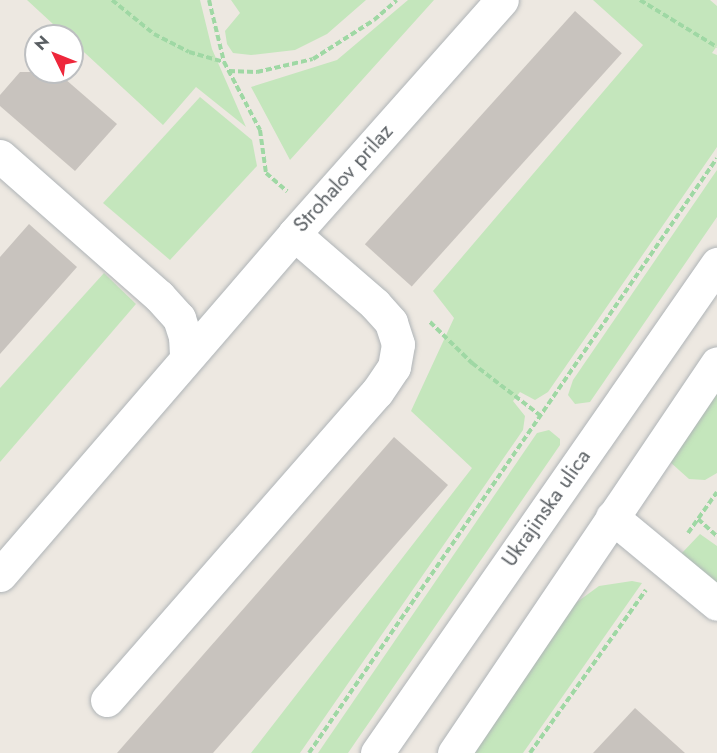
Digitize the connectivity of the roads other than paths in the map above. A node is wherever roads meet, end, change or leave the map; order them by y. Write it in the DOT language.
graph roads {
  1 [pos="502,0"];
  2 [pos="6,174"];
  3 [pos="294,234"];
  4 [pos="717,264"];
  5 [pos="186,358"];
  6 [pos="717,363"];
  7 [pos="612,517"];
  8 [pos="0,575"];
  9 [pos="717,604"];
  10 [pos="106,700"];
  11 [pos="377,753"];
  12 [pos="454,753"];
  1 -- 3 [label="street, Strohalov prilaz"];
  2 -- 5 [label="street"];
  3 -- 5 [label="street, Strohalov prilaz"];
  3 -- 10 [label="street"];
  4 -- 11 [label="street, Ukrajinska ulica"];
  5 -- 8 [label="street, Strohalov prilaz"];
  6 -- 7 [label="street"];
  7 -- 9 [label="street"];
  7 -- 12 [label="street"];
}
